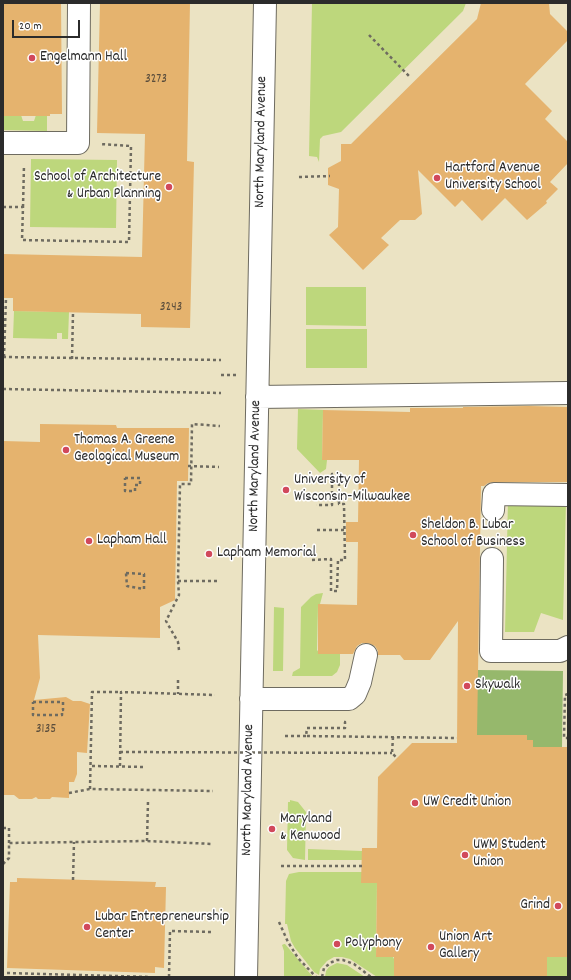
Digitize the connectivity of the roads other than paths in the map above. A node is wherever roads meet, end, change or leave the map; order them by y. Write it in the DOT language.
graph roads {
  1 [pos="79,3"];
  2 [pos="265,3"];
  3 [pos="14,143"];
  4 [pos="568,393"];
  5 [pos="257,397"];
  6 [pos="568,495"];
  7 [pos="493,510"];
  8 [pos="492,559"];
  9 [pos="568,647"];
  10 [pos="366,655"];
  11 [pos="251,699"];
  12 [pos="246,977"];
  1 -- 3 [label="street"];
  2 -- 5 [label="street, North Maryland Avenue"];
  4 -- 5 [label="street"];
  5 -- 11 [label="street, North Maryland Avenue"];
  6 -- 7 [label="street"];
  8 -- 9 [label="street"];
  10 -- 11 [label="street"];
  11 -- 12 [label="street, North Maryland Avenue"];
}
